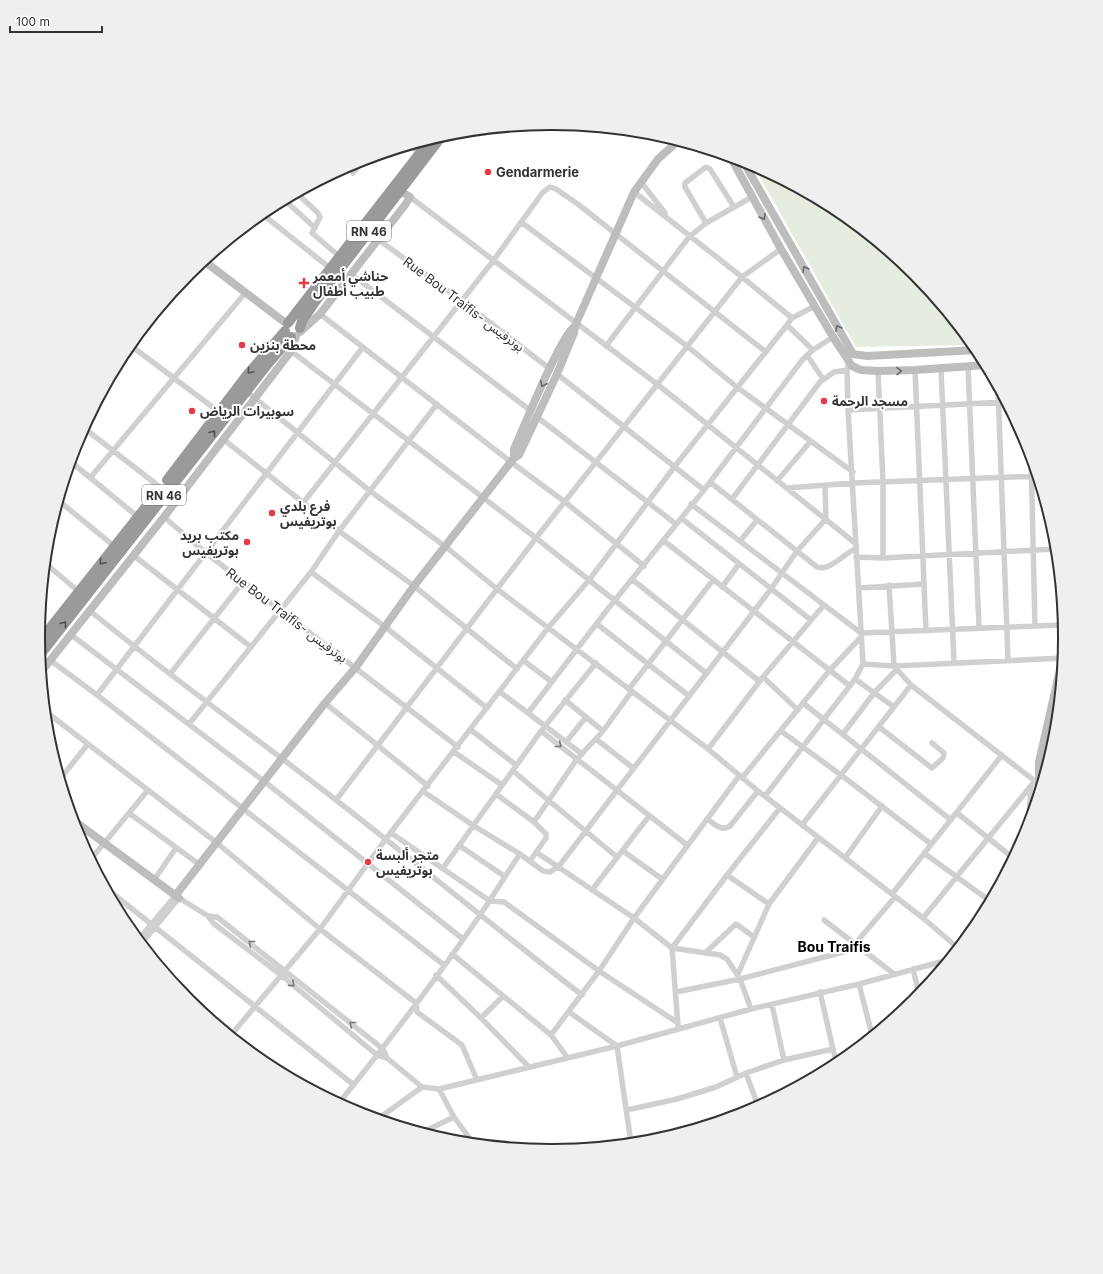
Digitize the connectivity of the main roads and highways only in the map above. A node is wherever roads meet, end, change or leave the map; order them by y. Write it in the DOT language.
graph roads {
  1 [pos="436,144"];
  2 [pos="425,147"];
  3 [pos="292,330"];
  4 [pos="45,633"];
  5 [pos="45,648"];
  1 -- 3 [label="highway, RN 46"];
  2 -- 3 [label="highway, RN 46"];
  3 -- 4 [label="highway, RN 46, one-way"];
  5 -- 3 [label="highway, RN 46, one-way"];
}
